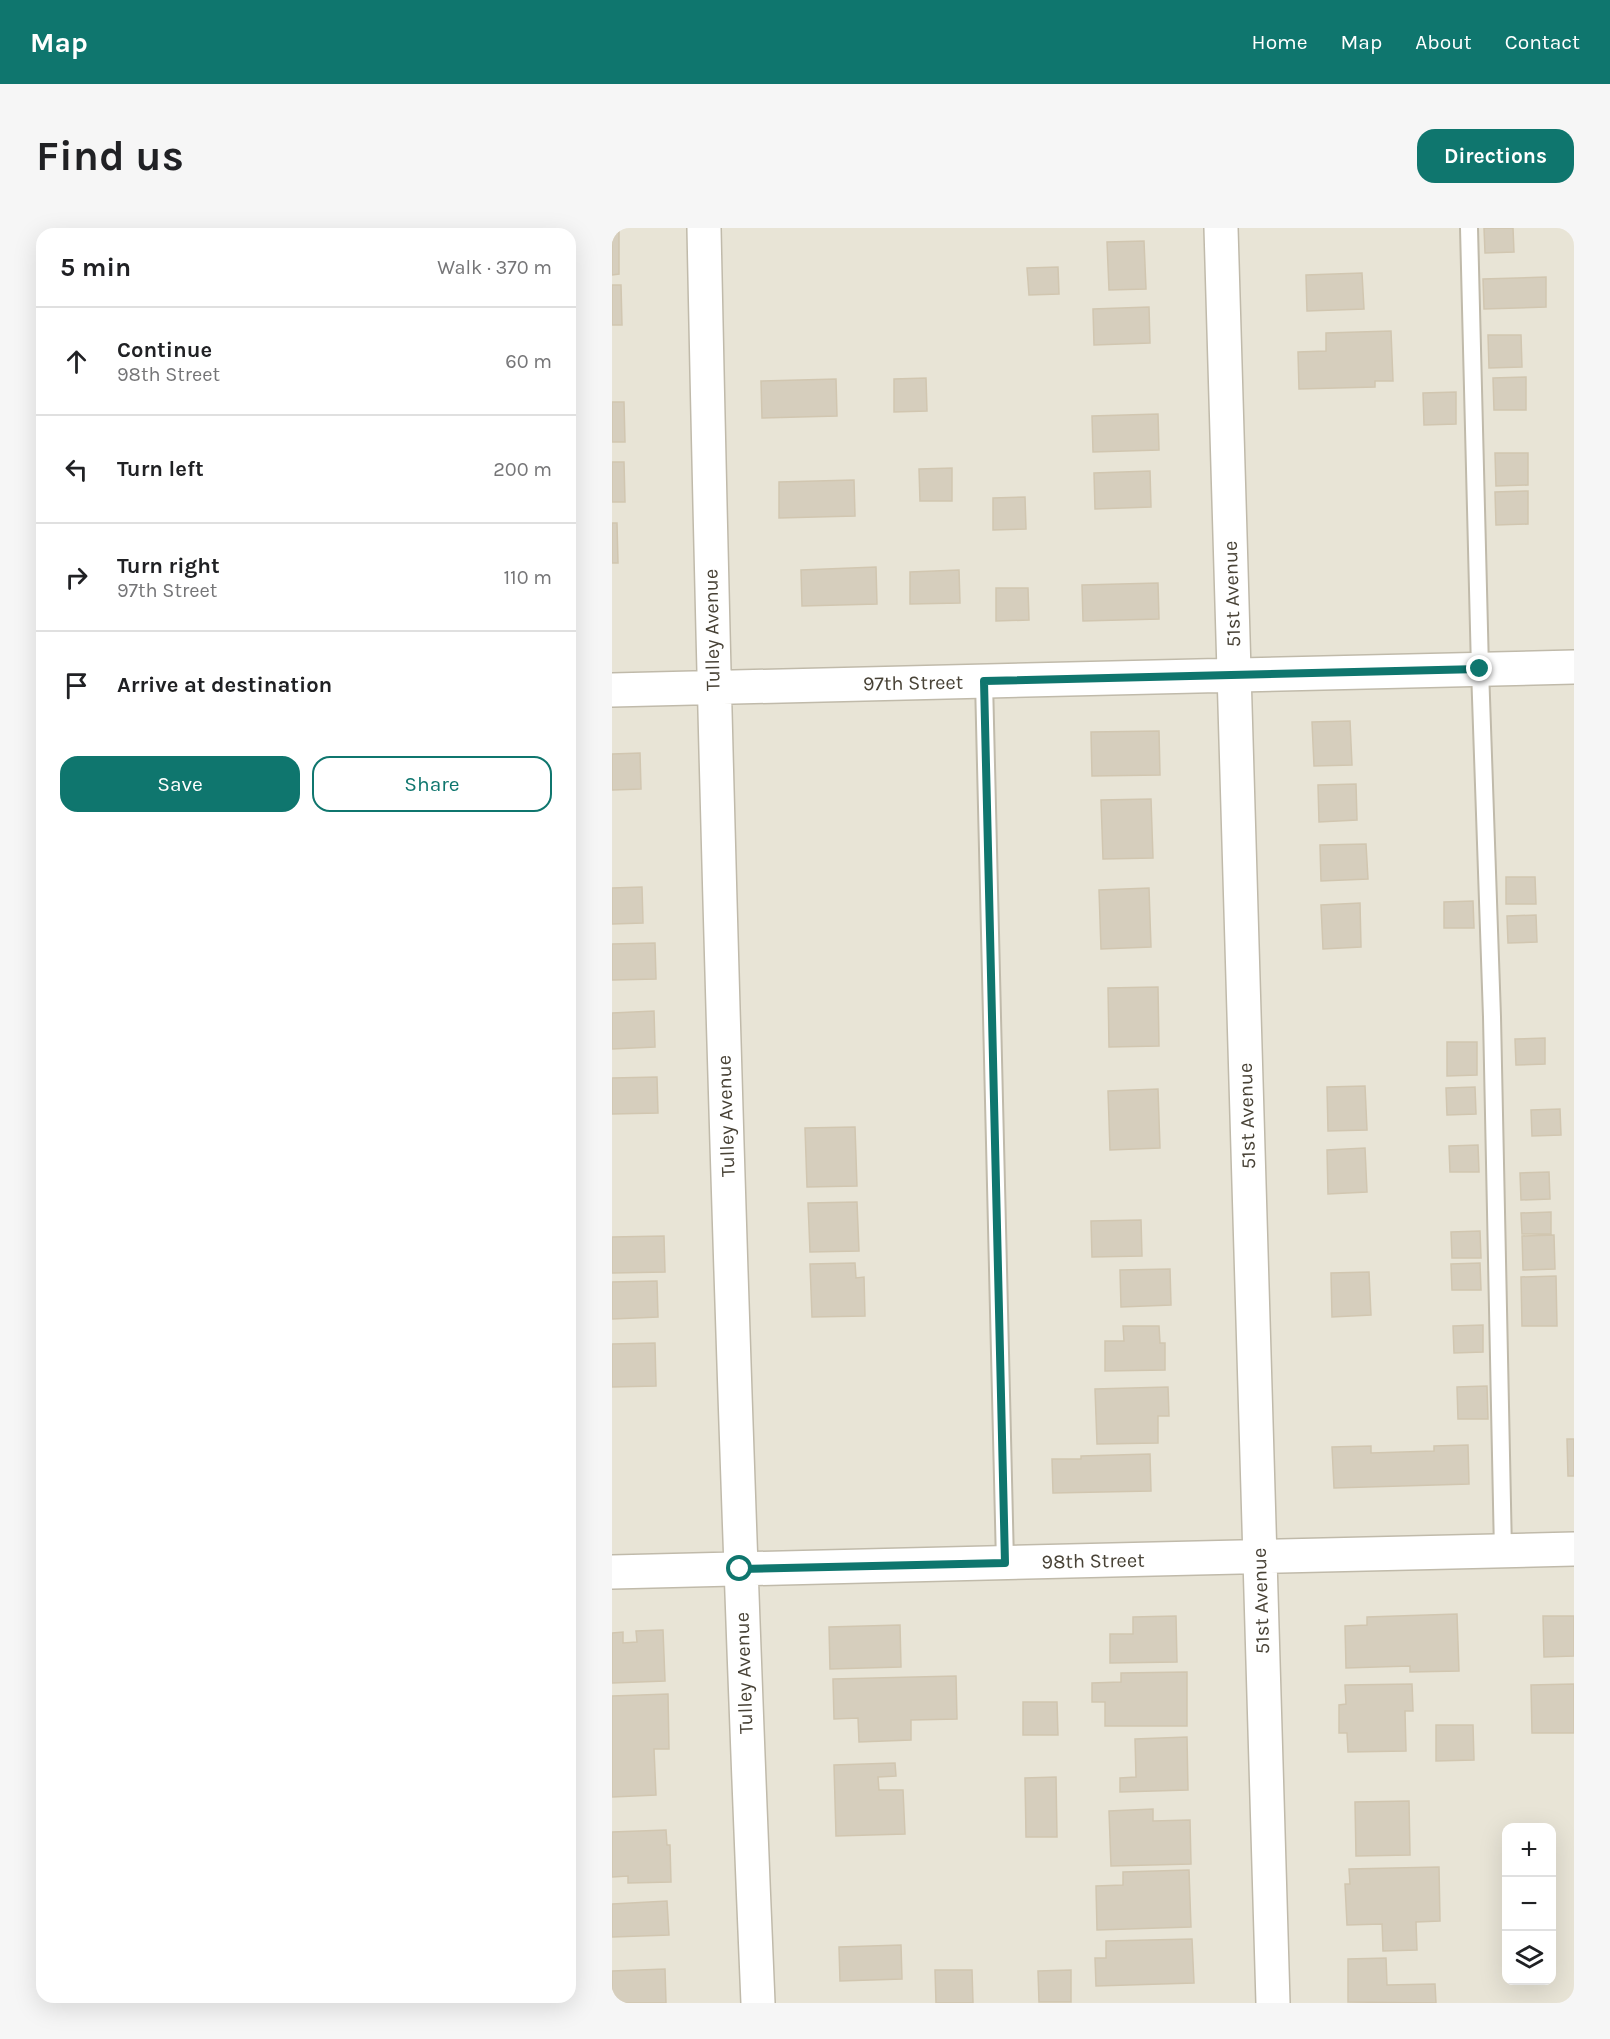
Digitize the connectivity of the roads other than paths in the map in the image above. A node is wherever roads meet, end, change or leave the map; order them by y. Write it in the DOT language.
graph roads {
  1 [pos="704,228"];
  2 [pos="1221,228"];
  3 [pos="1469,228"];
  4 [pos="1574,667"];
  5 [pos="1480,669"];
  6 [pos="1234,675"];
  7 [pos="984,681"];
  8 [pos="713,687"];
  9 [pos="612,690"];
  10 [pos="1574,1549"];
  11 [pos="1503,1551"];
  12 [pos="1260,1557"];
  13 [pos="1005,1563"];
  14 [pos="740,1569"];
  15 [pos="612,1572"];
  16 [pos="758,2003"];
  17 [pos="1273,2003"];
  1 -- 8 [label="street, Tulley Avenue"];
  2 -- 6 [label="street, 51st Avenue"];
  3 -- 5 [label="lane"];
  4 -- 5 [label="street, 97th Street"];
  5 -- 6 [label="street, 97th Street"];
  5 -- 11 [label="lane"];
  6 -- 7 [label="street, 97th Street"];
  6 -- 12 [label="street, 51st Avenue"];
  7 -- 8 [label="street, 97th Street"];
  7 -- 13 [label="lane"];
  8 -- 9 [label="street, 97th Street"];
  8 -- 14 [label="street, Tulley Avenue"];
  10 -- 11 [label="street, 98th Street"];
  11 -- 12 [label="street, 98th Street"];
  12 -- 13 [label="street, 98th Street"];
  12 -- 17 [label="street, 51st Avenue"];
  13 -- 14 [label="street, 98th Street"];
  14 -- 15 [label="street, 98th Street"];
  14 -- 16 [label="street, Tulley Avenue"];
}
